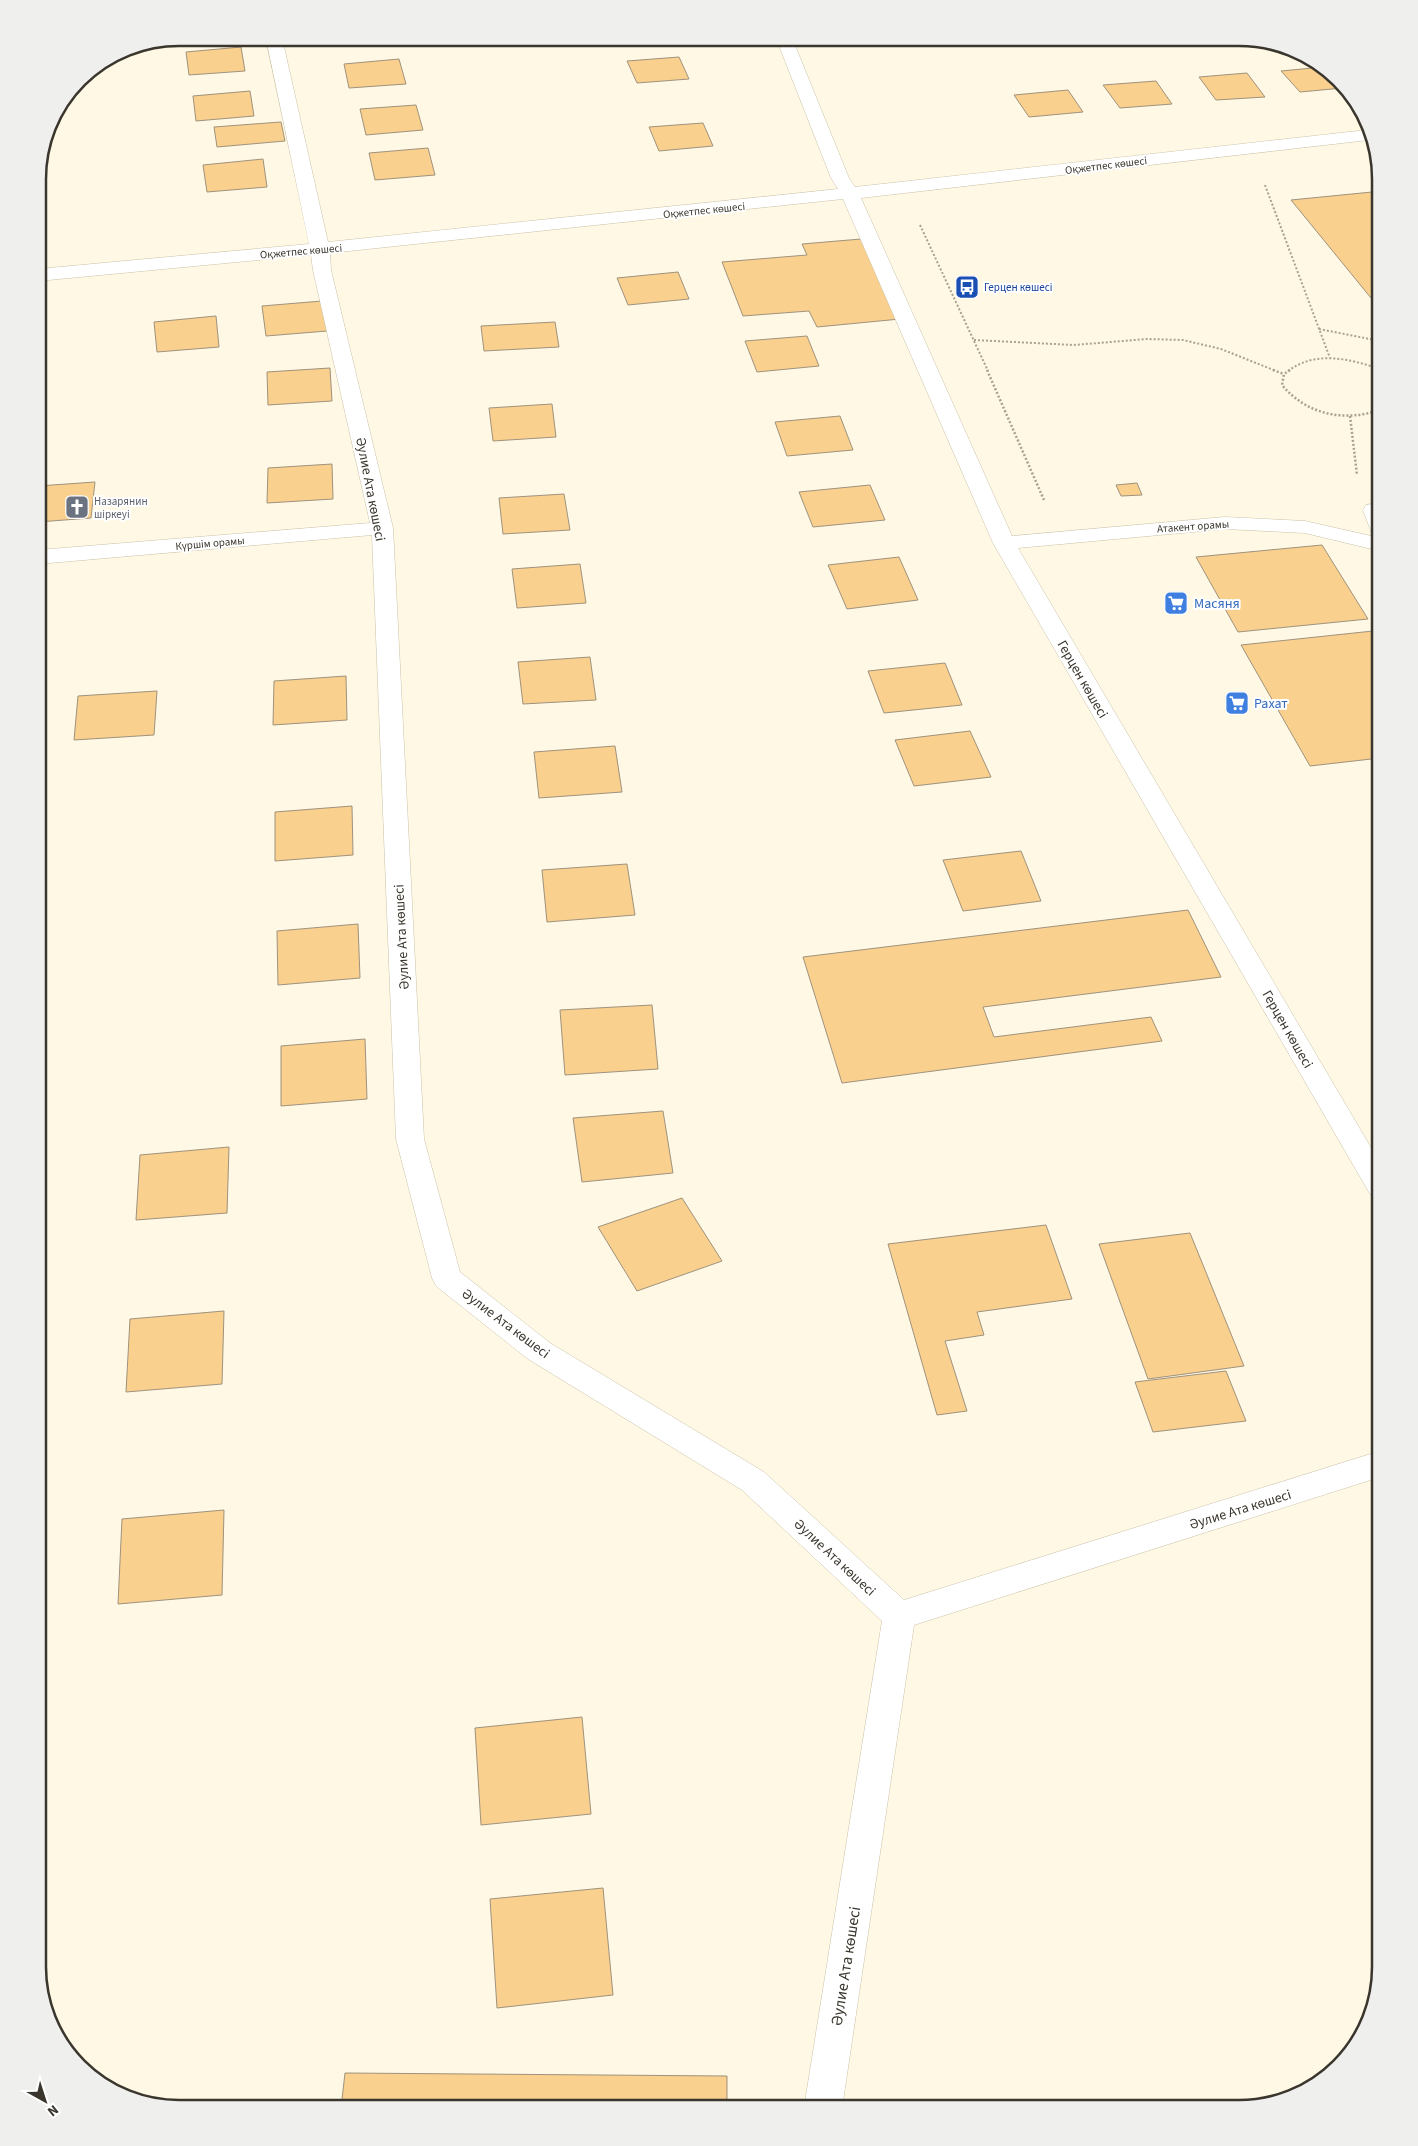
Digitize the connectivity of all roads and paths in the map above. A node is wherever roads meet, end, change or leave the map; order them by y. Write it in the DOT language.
graph roads {
  1 [pos="276,46"];
  2 [pos="787,47"];
  3 [pos="1364,136"];
  4 [pos="1264,184"];
  5 [pos="850,194"];
  6 [pos="917,220"];
  7 [pos="320,250"];
  8 [pos="47,274"];
  9 [pos="1319,329"];
  10 [pos="1372,339"];
  11 [pos="974,340"];
  12 [pos="1330,358"];
  13 [pos="1372,366"];
  14 [pos="1284,374"];
  15 [pos="1372,413"];
  16 [pos="1350,416"];
  17 [pos="1372,506"];
  18 [pos="382,528"];
  19 [pos="1061,538"];
  20 [pos="1372,542"];
  21 [pos="1004,543"];
  22 [pos="47,556"];
  23 [pos="1372,1173"];
  24 [pos="1372,1467"];
  25 [pos="898,1616"];
  26 [pos="824,2100"];
  1 -- 7 [label="street, Әулие Ата көшесі"];
  2 -- 5 [label="street, Герцен көшесі"];
  3 -- 5 [label="street, Оқжетпес көшесі"];
  4 -- 9 [label="path"];
  5 -- 7 [label="street, Оқжетпес көшесі"];
  5 -- 21 [label="street, Герцен көшесі"];
  6 -- 11 [label="path"];
  7 -- 8 [label="street, Оқжетпес көшесі"];
  7 -- 18 [label="street, Әулие Ата көшесі"];
  9 -- 10 [label="path"];
  9 -- 12 [label="path"];
  11 -- 14 [label="path"];
  11 -- 19 [label="path"];
  12 -- 13 [label="path"];
  12 -- 14 [label="path"];
  14 -- 16 [label="path"];
  15 -- 16 [label="path"];
  16 -- 17 [label="path"];
  18 -- 22 [label="street, Күршім орамы"];
  18 -- 25 [label="street, Әулие Ата көшесі"];
  19 -- 20 [label="street, Атакент орамы"];
  19 -- 21 [label="street, Атакент орамы"];
  21 -- 23 [label="street, Герцен көшесі"];
  24 -- 25 [label="street, Әулие Ата көшесі"];
  25 -- 26 [label="street, Әулие Ата көшесі"];
}
